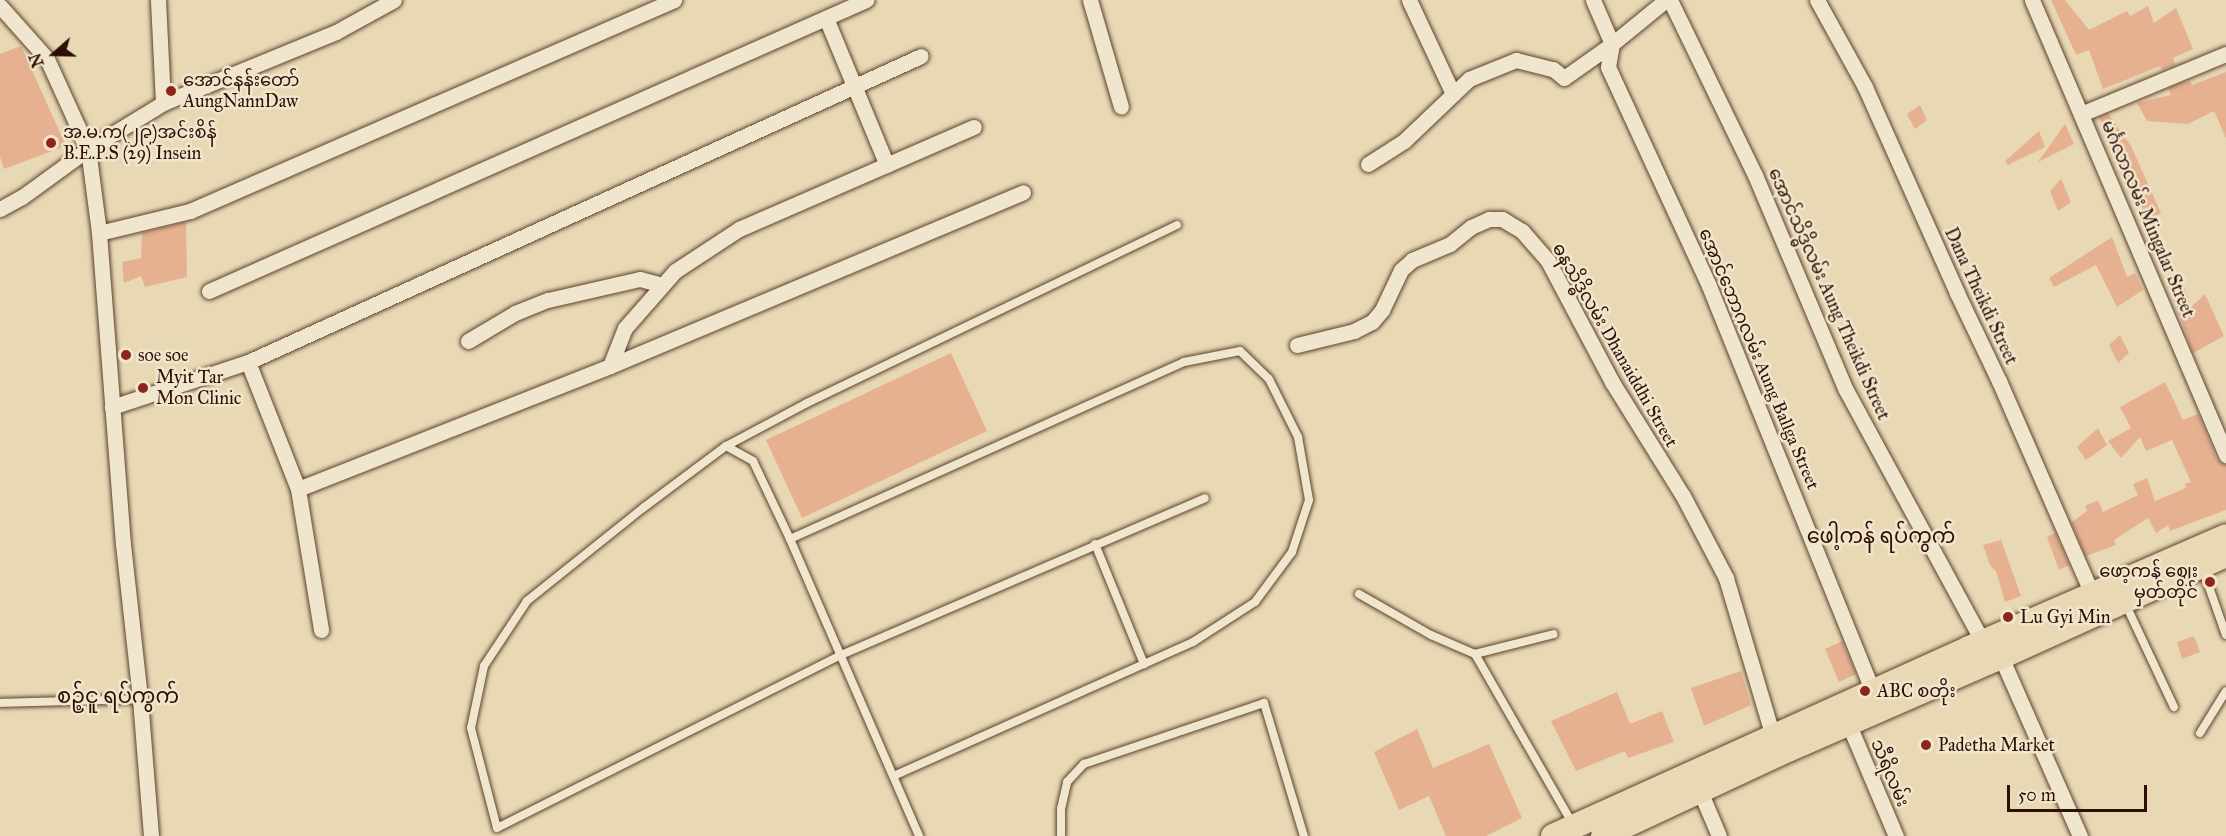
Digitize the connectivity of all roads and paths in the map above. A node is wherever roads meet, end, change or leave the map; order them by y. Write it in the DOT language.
graph roads {
  1 [pos="158,0"];
  2 [pos="394,0"];
  3 [pos="674,0"];
  4 [pos="866,0"];
  5 [pos="1090,0"];
  6 [pos="1409,0"];
  7 [pos="1593,0"];
  8 [pos="1668,0"];
  9 [pos="1817,0"];
  10 [pos="2032,0"];
  11 [pos="0,6"];
  12 [pos="826,18"];
  13 [pos="1612,44"];
  14 [pos="2226,54"];
  15 [pos="921,56"];
  16 [pos="855,85"];
  17 [pos="1453,94"];
  18 [pos="163,102"];
  19 [pos="1121,107"];
  20 [pos="2081,114"];
  21 [pos="974,127"];
  22 [pos="88,149"];
  23 [pos="1368,164"];
  24 [pos="887,165"];
  25 [pos="1023,192"];
  26 [pos="0,209"];
  27 [pos="1177,225"];
  28 [pos="99,233"];
  29 [pos="662,285"];
  30 [pos="209,291"];
  31 [pos="468,340"];
  32 [pos="1298,345"];
  33 [pos="248,362"];
  34 [pos="610,366"];
  35 [pos="112,407"];
  36 [pos="726,446"];
  37 [pos="2226,455"];
  38 [pos="298,489"];
  39 [pos="1205,498"];
  40 [pos="2226,536"];
  41 [pos="790,539"];
  42 [pos="1095,544"];
  43 [pos="2226,555"];
  44 [pos="2198,558"];
  45 [pos="2121,593"];
  46 [pos="1359,594"];
  47 [pos="2096,604"];
  48 [pos="321,630"];
  49 [pos="1554,634"];
  50 [pos="2226,635"];
  51 [pos="1983,642"];
  52 [pos="1475,654"];
  53 [pos="841,655"];
  54 [pos="2001,657"];
  55 [pos="1144,664"];
  56 [pos="1873,691"];
  57 [pos="2226,691"];
  58 [pos="140,699"];
  59 [pos="0,703"];
  60 [pos="2174,707"];
  61 [pos="1849,724"];
  62 [pos="2200,733"];
  63 [pos="1773,737"];
  64 [pos="894,776"];
  65 [pos="1700,791"];
  66 [pos="497,828"];
  67 [pos="1568,833"];
  68 [pos="150,836"];
  69 [pos="501,836"];
  70 [pos="919,836"];
  71 [pos="1061,836"];
  72 [pos="1304,836"];
  73 [pos="1603,836"];
  74 [pos="1719,836"];
  75 [pos="1896,836"];
  76 [pos="2080,836"];
  1 -- 18 [label="street"];
  2 -- 18 [label="street"];
  3 -- 28 [label="street"];
  4 -- 12 [label="street"];
  5 -- 19 [label="street"];
  6 -- 17 [label="street"];
  7 -- 13 [label="street"];
  8 -- 13 [label="street"];
  8 -- 51 [label="street, အောင်သိဒ္ဓိလမ်း Aung Theikdi Street"];
  9 -- 47 [label="street, Dana Theikdi Street"];
  10 -- 20 [label="street, မင်္ဂလာလမ်း Mingalar Street"];
  11 -- 22 [label="street"];
  12 -- 16 [label="street"];
  12 -- 30 [label="street"];
  13 -- 17 [label="street"];
  13 -- 56 [label="street, အောင်ဘောဂလမ်း Aung Ballga Street"];
  14 -- 20 [label="street"];
  15 -- 16 [label="street"];
  16 -- 24 [label="street"];
  16 -- 33 [label="street"];
  17 -- 23 [label="street"];
  18 -- 22 [label="street"];
  20 -- 37 [label="street, မင်္ဂလာလမ်း Mingalar Street"];
  21 -- 24 [label="street"];
  22 -- 26 [label="street"];
  22 -- 28 [label="street"];
  24 -- 29 [label="street"];
  25 -- 34 [label="street"];
  27 -- 36 [label="lane"];
  28 -- 35 [label="street"];
  29 -- 31 [label="street"];
  29 -- 34 [label="street"];
  32 -- 63 [label="street, ဓနသိဒ္ဓိလမ်း Dhanaiddhi Street"];
  33 -- 35 [label="street"];
  33 -- 38 [label="street"];
  34 -- 38 [label="street"];
  35 -- 58 [label="street"];
  36 -- 41 [label="lane"];
  36 -- 66 [label="lane"];
  38 -- 48 [label="street"];
  39 -- 42 [label="lane"];
  40 -- 44 [label="main road"];
  41 -- 53 [label="lane"];
  41 -- 55 [label="lane"];
  42 -- 53 [label="lane"];
  42 -- 55 [label="lane"];
  43 -- 44 [label="main road"];
  44 -- 45 [label="main road"];
  44 -- 50 [label="lane"];
  45 -- 47 [label="main road"];
  45 -- 60 [label="lane"];
  46 -- 52 [label="lane"];
  47 -- 51 [label="main road"];
  47 -- 54 [label="main road"];
  49 -- 52 [label="lane"];
  51 -- 54 [label="street, အောင်သိဒ္ဓိလမ်း Aung Theikdi Street"];
  51 -- 56 [label="main road"];
  52 -- 67 [label="lane"];
  53 -- 64 [label="lane"];
  53 -- 66 [label="lane"];
  54 -- 61 [label="main road"];
  54 -- 76 [label="street"];
  55 -- 64 [label="lane"];
  56 -- 63 [label="main road"];
  57 -- 62 [label="lane"];
  58 -- 59 [label="lane"];
  58 -- 68 [label="street"];
  61 -- 65 [label="main road"];
  61 -- 75 [label="street, သီရိလမ်း"];
  63 -- 67 [label="main road"];
  64 -- 70 [label="lane"];
  65 -- 73 [label="main road"];
  65 -- 74 [label="street"];
  66 -- 69 [label="lane"];
  71 -- 72 [label="lane"];
}
